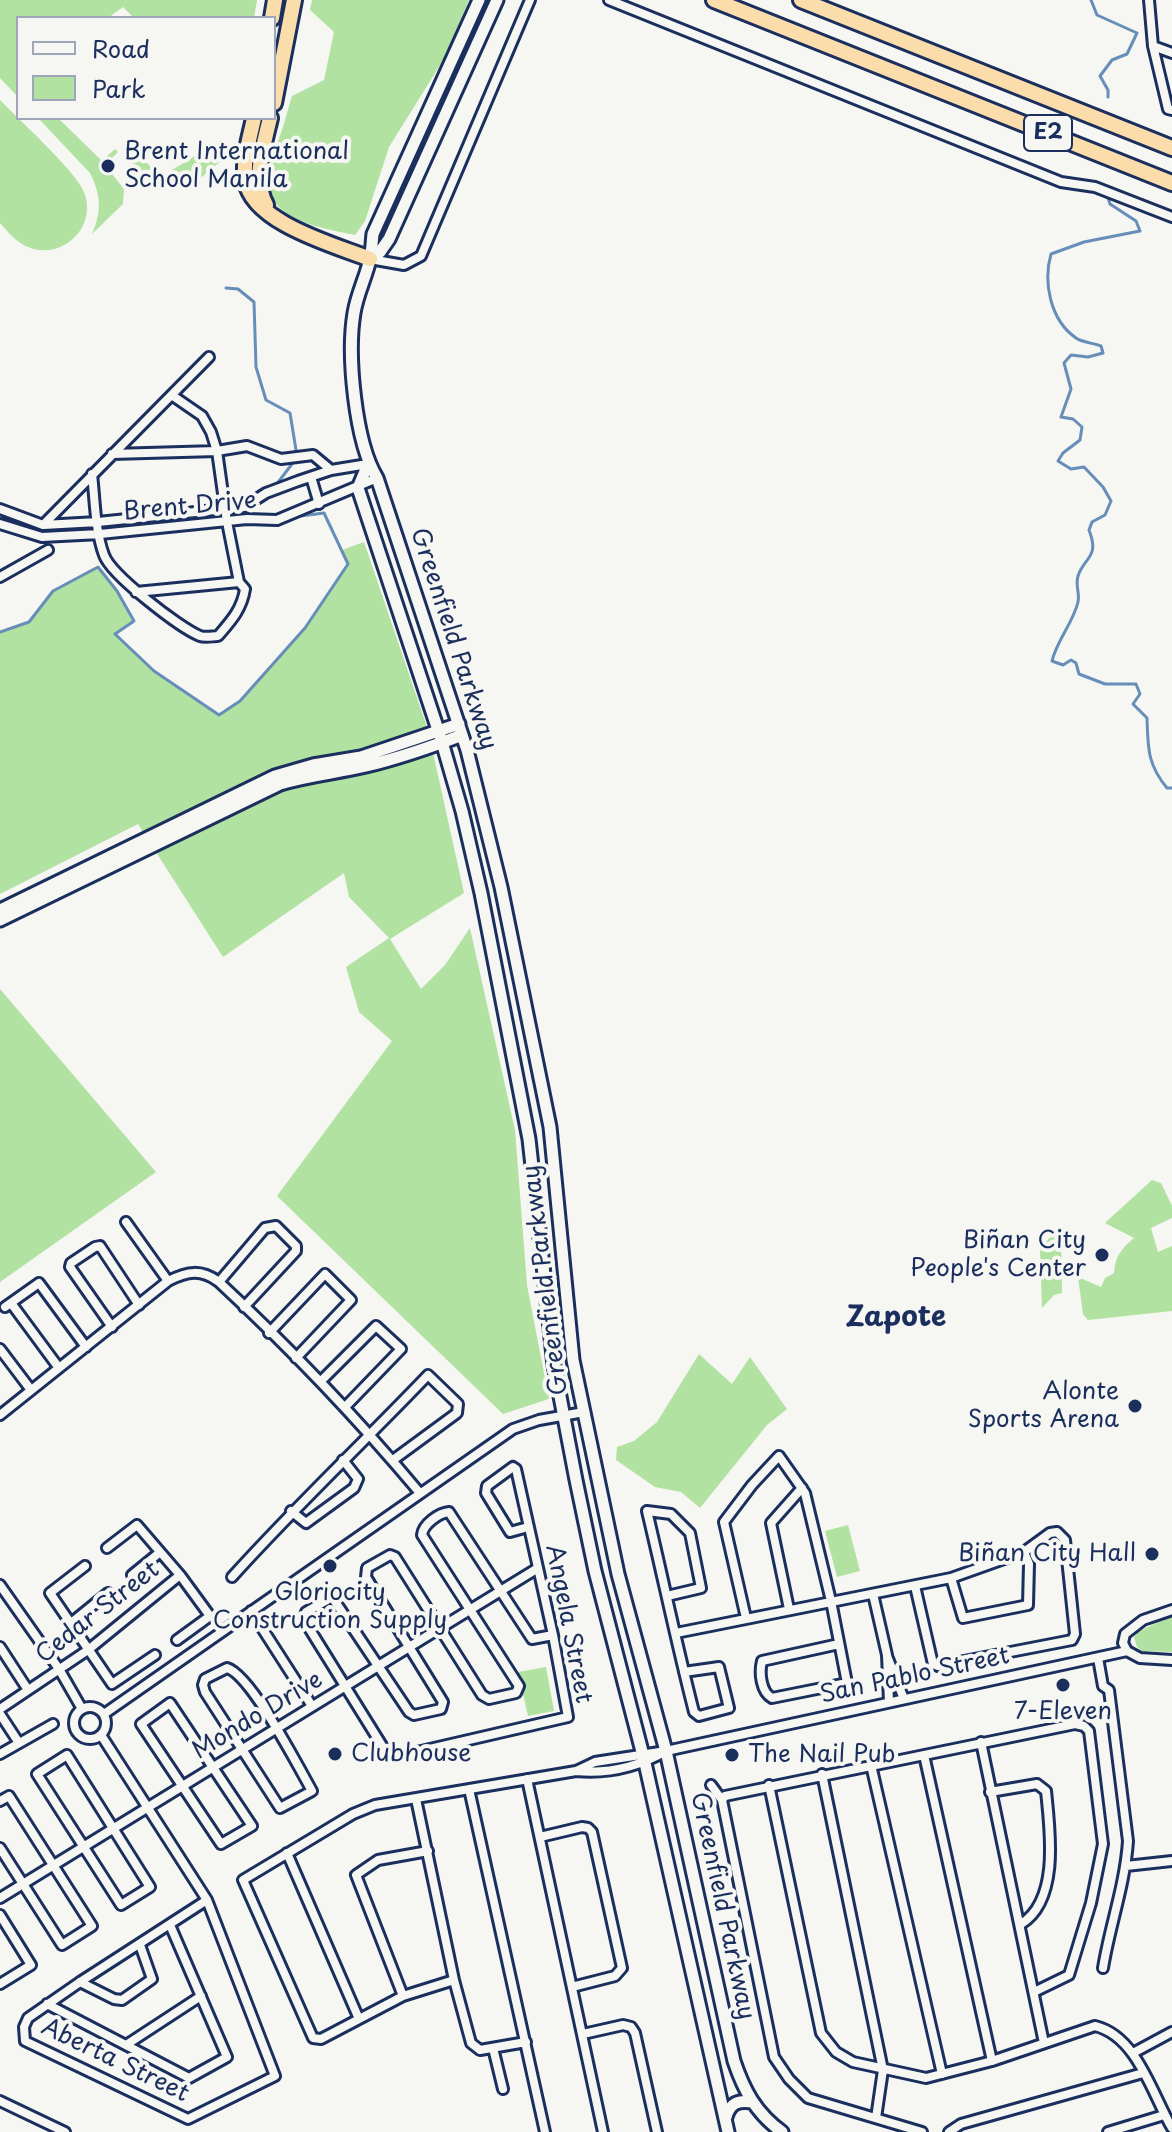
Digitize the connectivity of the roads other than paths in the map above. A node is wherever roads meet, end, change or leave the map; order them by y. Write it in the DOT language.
graph roads {
  1 [pos="294,0"];
  2 [pos="479,0"];
  3 [pos="497,0"];
  4 [pos="530,0"];
  5 [pos="609,0"];
  6 [pos="714,0"];
  7 [pos="801,0"];
  8 [pos="819,0"];
  9 [pos="1149,0"];
  10 [pos="841,16"];
  11 [pos="1153,46"];
  12 [pos="1172,53"];
  13 [pos="276,93"];
  14 [pos="1170,110"];
  15 [pos="254,120"];
  16 [pos="270,120"];
  17 [pos="1172,148"];
  18 [pos="1172,183"];
  19 [pos="272,216"];
  20 [pos="1172,217"];
  21 [pos="370,259"];
  22 [pos="209,357"];
  23 [pos="173,396"];
  24 [pos="217,451"];
  25 [pos="111,454"];
  26 [pos="368,464"];
  27 [pos="331,470"];
  28 [pos="92,474"];
  29 [pos="311,477"];
  30 [pos="377,478"];
  31 [pos="358,488"];
  32 [pos="319,504"];
  33 [pos="0,509"];
  34 [pos="225,510"];
  35 [pos="98,522"];
  36 [pos="227,522"];
  37 [pos="0,524"];
  38 [pos="43,525"];
  39 [pos="100,534"];
  40 [pos="401,548"];
  41 [pos="48,550"];
  42 [pos="385,573"];
  43 [pos="0,577"];
  44 [pos="239,582"];
  45 [pos="136,592"];
  46 [pos="460,729"];
  47 [pos="440,736"];
  48 [pos="171,833"];
  49 [pos="0,910"];
  50 [pos="0,920"];
  51 [pos="126,1222"];
  52 [pos="564,1269"];
  53 [pos="544,1271"];
  54 [pos="168,1281"];
  55 [pos="219,1282"];
  56 [pos="139,1305"];
  57 [pos="244,1307"];
  58 [pos="112,1327"];
  59 [pos="269,1333"];
  60 [pos="86,1347"];
  61 [pos="0,1349"];
  62 [pos="296,1358"];
  63 [pos="59,1368"];
  64 [pos="321,1381"];
  65 [pos="31,1390"];
  66 [pos="346,1406"];
  67 [pos="584,1412"];
  68 [pos="1,1413"];
  69 [pos="563,1416"];
  70 [pos="371,1435"];
  71 [pos="343,1460"];
  72 [pos="393,1460"];
  73 [pos="802,1488"];
  74 [pos="419,1492"];
  75 [pos="291,1511"];
  76 [pos="528,1527"];
  77 [pos="107,1548"];
  78 [pos="1024,1552"];
  79 [pos="159,1553"];
  80 [pos="85,1566"];
  81 [pos="538,1568"];
  82 [pos="132,1575"];
  83 [pos="180,1575"];
  84 [pos="232,1577"];
  85 [pos="951,1578"];
  86 [pos="0,1585"];
  87 [pos="915,1586"];
  88 [pos="501,1590"];
  89 [pos="108,1593"];
  90 [pos="873,1594"];
  91 [pos="667,1596"];
  92 [pos="831,1601"];
  93 [pos="471,1608"];
  94 [pos="789,1609"];
  95 [pos="1172,1610"];
  96 [pos="251,1611"];
  97 [pos="746,1618"];
  98 [pos="71,1623"];
  99 [pos="439,1628"];
  100 [pos="676,1633"];
  101 [pos="553,1635"];
  102 [pos="177,1640"];
  103 [pos="839,1644"];
  104 [pos="410,1646"];
  105 [pos="0,1647"];
  106 [pos="88,1650"];
  107 [pos="1127,1651"];
  108 [pos="155,1655"];
  109 [pos="887,1655"];
  110 [pos="1098,1658"];
  111 [pos="1172,1660"];
  112 [pos="378,1666"];
  113 [pos="59,1669"];
  114 [pos="684,1672"];
  115 [pos="345,1686"];
  116 [pos="28,1690"];
  117 [pos="904,1699"];
  118 [pos="889,1702"];
  119 [pos="312,1706"];
  120 [pos="82,1709"];
  121 [pos="0,1711"];
  122 [pos="104,1714"];
  123 [pos="53,1724"];
  124 [pos="276,1728"];
  125 [pos="101,1735"];
  126 [pos="981,1742"];
  127 [pos="19,1743"];
  128 [pos="241,1749"];
  129 [pos="666,1751"];
  130 [pos="0,1754"];
  131 [pos="924,1755"];
  132 [pos="644,1759"];
  133 [pos="871,1765"];
  134 [pos="212,1766"];
  135 [pos="822,1774"];
  136 [pos="527,1779"];
  137 [pos="183,1785"];
  138 [pos="711,1785"];
  139 [pos="769,1785"];
  140 [pos="469,1789"];
  141 [pos="990,1792"];
  142 [pos="416,1799"];
  143 [pos="722,1800"];
  144 [pos="0,1801"];
  145 [pos="147,1806"];
  146 [pos="112,1827"];
  147 [pos="540,1837"];
  148 [pos="83,1846"];
  149 [pos="0,1848"];
  150 [pos="428,1851"];
  151 [pos="287,1853"];
  152 [pos="1172,1861"];
  153 [pos="53,1865"];
  154 [pos="1126,1866"];
  155 [pos="23,1884"];
  156 [pos="0,1898"];
  157 [pos="207,1900"];
  158 [pos="0,1915"];
  159 [pos="1021,1924"];
  160 [pos="170,1925"];
  161 [pos="140,1945"];
  162 [pos="1103,1968"];
  163 [pos="454,1980"];
  164 [pos="80,1982"];
  165 [pos="0,1983"];
  166 [pos="572,1987"];
  167 [pos="1034,1992"];
  168 [pos="201,1996"];
  169 [pos="403,1996"];
  170 [pos="47,2004"];
  171 [pos="359,2019"];
  172 [pos="1172,2032"];
  173 [pos="583,2034"];
  174 [pos="526,2042"];
  175 [pos="1044,2043"];
  176 [pos="126,2045"];
  177 [pos="493,2048"];
  178 [pos="1133,2053"];
  179 [pos="992,2061"];
  180 [pos="883,2070"];
  181 [pos="1143,2073"];
  182 [pos="942,2074"];
  183 [pos="503,2089"];
  184 [pos="0,2101"];
  185 [pos="752,2102"];
  186 [pos="1164,2115"];
  187 [pos="726,2117"];
  188 [pos="876,2118"];
  189 [pos="1172,2128"];
  190 [pos="65,2132"];
  191 [pos="545,2132"];
  192 [pos="603,2132"];
  193 [pos="657,2132"];
  194 [pos="728,2132"];
  195 [pos="782,2132"];
  196 [pos="922,2132"];
  197 [pos="949,2132"];
  198 [pos="1108,2132"];
  1 -- 13 [label="highway"];
  2 -- 21 [label="main road, Greenfield Parkway"];
  3 -- 21 [label="main road, Greenfield Parkway"];
  4 -- 21 [label="street"];
  5 -- 20 [label="street"];
  6 -- 18 [label="highway, E2"];
  7 -- 10 [label="highway, E2"];
  8 -- 10 [label="highway"];
  9 -- 11 [label="street"];
  10 -- 17 [label="highway, E2"];
  11 -- 12 [label="street"];
  11 -- 14 [label="street"];
  15 -- 19 [label="highway"];
  16 -- 19 [label="highway"];
  19 -- 21 [label="highway"];
  21 -- 26 [label="main road, Greenfield Parkway"];
  22 -- 23 [label="street"];
  23 -- 24 [label="street"];
  23 -- 25 [label="street"];
  24 -- 25 [label="street"];
  24 -- 27 [label="street"];
  24 -- 34 [label="street"];
  25 -- 28 [label="street"];
  26 -- 27 [label="street, Brent Drive"];
  26 -- 30 [label="main road, Greenfield Parkway"];
  26 -- 31 [label="main road"];
  27 -- 29 [label="street, Brent Drive"];
  28 -- 35 [label="street"];
  28 -- 38 [label="street"];
  29 -- 32 [label="street"];
  29 -- 34 [label="street, Brent Drive"];
  30 -- 31 [label="street, Brent Drive"];
  30 -- 40 [label="main road, Greenfield Parkway"];
  31 -- 32 [label="street, Brent Drive"];
  31 -- 42 [label="main road, Greenfield Parkway"];
  32 -- 36 [label="street, Brent Drive"];
  33 -- 38 [label="street, Brent Drive"];
  34 -- 35 [label="street, Brent Drive"];
  34 -- 36 [label="street"];
  35 -- 38 [label="street, Brent Drive"];
  35 -- 39 [label="street"];
  36 -- 39 [label="street, Brent Drive"];
  36 -- 44 [label="street"];
  37 -- 39 [label="street, Brent Drive"];
  39 -- 45 [label="street"];
  40 -- 42 [label="main road"];
  40 -- 46 [label="main road, Greenfield Parkway"];
  41 -- 43 [label="street"];
  42 -- 47 [label="main road, Greenfield Parkway"];
  44 -- 45 [label="street"];
  44 -- 45 [label="street"];
  46 -- 47 [label="main road"];
  46 -- 52 [label="main road, Greenfield Parkway"];
  47 -- 48 [label="main road"];
  47 -- 53 [label="main road, Greenfield Parkway"];
  48 -- 49 [label="main road"];
  48 -- 50 [label="main road"];
  51 -- 54 [label="street"];
  52 -- 53 [label="main road"];
  52 -- 67 [label="main road, Greenfield Parkway"];
  53 -- 69 [label="main road, Greenfield Parkway"];
  54 -- 55 [label="street"];
  54 -- 56 [label="street"];
  55 -- 57 [label="street"];
  55 -- 57 [label="street"];
  56 -- 58 [label="street"];
  56 -- 58 [label="street"];
  57 -- 59 [label="street"];
  58 -- 60 [label="street"];
  59 -- 62 [label="street"];
  59 -- 62 [label="street"];
  60 -- 63 [label="street"];
  60 -- 63 [label="street"];
  61 -- 65 [label="street"];
  62 -- 64 [label="street"];
  63 -- 65 [label="street"];
  64 -- 66 [label="street"];
  64 -- 66 [label="street"];
  65 -- 68 [label="street"];
  66 -- 70 [label="street"];
  67 -- 69 [label="street"];
  67 -- 129 [label="main road, Greenfield Parkway"];
  69 -- 74 [label="street"];
  69 -- 132 [label="main road, Greenfield Parkway"];
  70 -- 71 [label="street"];
  70 -- 72 [label="street"];
  70 -- 72 [label="street"];
  71 -- 75 [label="street"];
  71 -- 75 [label="street"];
  72 -- 74 [label="street"];
  73 -- 92 [label="street"];
  73 -- 94 [label="street"];
  73 -- 97 [label="street"];
  74 -- 96 [label="street"];
  75 -- 84 [label="street"];
  76 -- 76 [label="street, Angela Street"];
  76 -- 81 [label="street, Angela Street"];
  77 -- 79 [label="street"];
  78 -- 85 [label="street"];
  78 -- 85 [label="street"];
  78 -- 87 [label="street"];
  79 -- 82 [label="street"];
  79 -- 83 [label="street"];
  80 -- 98 [label="street"];
  81 -- 88 [label="street, Mondo Drive"];
  81 -- 101 [label="street, Angela Street"];
  83 -- 102 [label="street"];
  83 -- 106 [label="street, Cedar Street"];
  85 -- 87 [label="street"];
  86 -- 113 [label="street"];
  87 -- 90 [label="street"];
  88 -- 93 [label="street, Mondo Drive"];
  88 -- 93 [label="street"];
  88 -- 101 [label="street"];
  89 -- 98 [label="street"];
  90 -- 92 [label="street"];
  90 -- 109 [label="street"];
  91 -- 91 [label="street"];
  91 -- 100 [label="street"];
  92 -- 94 [label="street"];
  92 -- 103 [label="street"];
  93 -- 99 [label="street, Mondo Drive"];
  93 -- 99 [label="street"];
  94 -- 97 [label="street"];
  95 -- 107 [label="street"];
  96 -- 119 [label="street"];
  96 -- 122 [label="street"];
  97 -- 100 [label="street"];
  98 -- 106 [label="street"];
  99 -- 104 [label="street, Mondo Drive"];
  99 -- 104 [label="street"];
  100 -- 114 [label="street"];
  101 -- 115 [label="street, Angela Street"];
  103 -- 103 [label="street"];
  104 -- 112 [label="street, Mondo Drive"];
  104 -- 112 [label="street"];
  105 -- 116 [label="street"];
  106 -- 108 [label="street"];
  106 -- 113 [label="street, Cedar Street"];
  107 -- 110 [label="street, San Pablo Street"];
  107 -- 111 [label="street, San Pablo Street"];
  109 -- 117 [label="street"];
  109 -- 118 [label="street"];
  110 -- 117 [label="street, San Pablo Street"];
  110 -- 154 [label="street"];
  112 -- 115 [label="street, Mondo Drive"];
  112 -- 115 [label="street"];
  113 -- 116 [label="street, Cedar Street"];
  113 -- 120 [label="street"];
  114 -- 114 [label="street"];
  115 -- 119 [label="street, Mondo Drive"];
  116 -- 121 [label="street, Cedar Street"];
  117 -- 118 [label="street, San Pablo Street"];
  118 -- 129 [label="street, San Pablo Street"];
  119 -- 124 [label="street, Mondo Drive"];
  120 -- 122 [label="street"];
  120 -- 125 [label="street"];
  121 -- 127 [label="street"];
  122 -- 125 [label="street"];
  123 -- 127 [label="street"];
  124 -- 128 [label="street, Mondo Drive"];
  124 -- 128 [label="street"];
  124 -- 128 [label="street"];
  125 -- 145 [label="street, Aberta Street"];
  126 -- 131 [label="street"];
  126 -- 141 [label="street"];
  126 -- 167 [label="street"];
  127 -- 130 [label="street"];
  128 -- 134 [label="street, Mondo Drive"];
  129 -- 132 [label="street, San Pablo Street"];
  129 -- 185 [label="main road, Greenfield Parkway"];
  131 -- 133 [label="street"];
  131 -- 179 [label="street"];
  132 -- 136 [label="street, San Pablo Street"];
  132 -- 187 [label="main road, Greenfield Parkway"];
  133 -- 135 [label="street"];
  133 -- 182 [label="street"];
  134 -- 137 [label="street, Mondo Drive"];
  134 -- 137 [label="street"];
  134 -- 137 [label="street"];
  135 -- 139 [label="street"];
  135 -- 180 [label="street"];
  136 -- 140 [label="street, San Pablo Street"];
  136 -- 147 [label="street"];
  137 -- 145 [label="street, Mondo Drive"];
  138 -- 143 [label="street"];
  139 -- 143 [label="street"];
  139 -- 180 [label="street"];
  140 -- 142 [label="street, San Pablo Street"];
  140 -- 174 [label="street"];
  141 -- 159 [label="street"];
  141 -- 159 [label="street"];
  142 -- 150 [label="street"];
  142 -- 151 [label="street, San Pablo Street"];
  143 -- 188 [label="street"];
  144 -- 153 [label="street"];
  145 -- 146 [label="street, Mondo Drive"];
  145 -- 157 [label="street, Aberta Street"];
  146 -- 148 [label="street, Mondo Drive"];
  146 -- 148 [label="street"];
  146 -- 148 [label="street"];
  147 -- 166 [label="street"];
  147 -- 166 [label="street"];
  148 -- 153 [label="street, Mondo Drive"];
  149 -- 155 [label="street"];
  150 -- 163 [label="street"];
  150 -- 169 [label="street"];
  151 -- 171 [label="street"];
  151 -- 171 [label="street, San Pablo Street"];
  152 -- 154 [label="street"];
  153 -- 155 [label="street, Mondo Drive"];
  153 -- 155 [label="street"];
  154 -- 162 [label="street"];
  155 -- 156 [label="street, Mondo Drive"];
  157 -- 160 [label="street, Aberta Street"];
  157 -- 170 [label="street, Aberta Street"];
  158 -- 165 [label="street"];
  159 -- 167 [label="street"];
  160 -- 161 [label="street, Aberta Street"];
  160 -- 168 [label="street"];
  161 -- 164 [label="street, Aberta Street"];
  161 -- 164 [label="street"];
  163 -- 169 [label="street"];
  163 -- 177 [label="street"];
  164 -- 170 [label="street, Aberta Street"];
  166 -- 173 [label="street"];
  167 -- 175 [label="street"];
  168 -- 176 [label="street"];
  168 -- 176 [label="street"];
  169 -- 171 [label="street"];
  170 -- 176 [label="street"];
  172 -- 178 [label="street"];
  173 -- 192 [label="street"];
  173 -- 193 [label="street"];
  174 -- 177 [label="street"];
  174 -- 191 [label="street"];
  175 -- 178 [label="street"];
  175 -- 179 [label="street"];
  177 -- 183 [label="street"];
  178 -- 181 [label="street"];
  179 -- 182 [label="street"];
  180 -- 182 [label="street"];
  180 -- 188 [label="street"];
  181 -- 186 [label="street"];
  181 -- 197 [label="street"];
  184 -- 190 [label="street"];
  185 -- 187 [label="main road"];
  185 -- 195 [label="main road, Greenfield Parkway"];
  186 -- 189 [label="street"];
  186 -- 198 [label="street"];
  187 -- 194 [label="main road, Greenfield Parkway"];
  188 -- 196 [label="street"];
}
